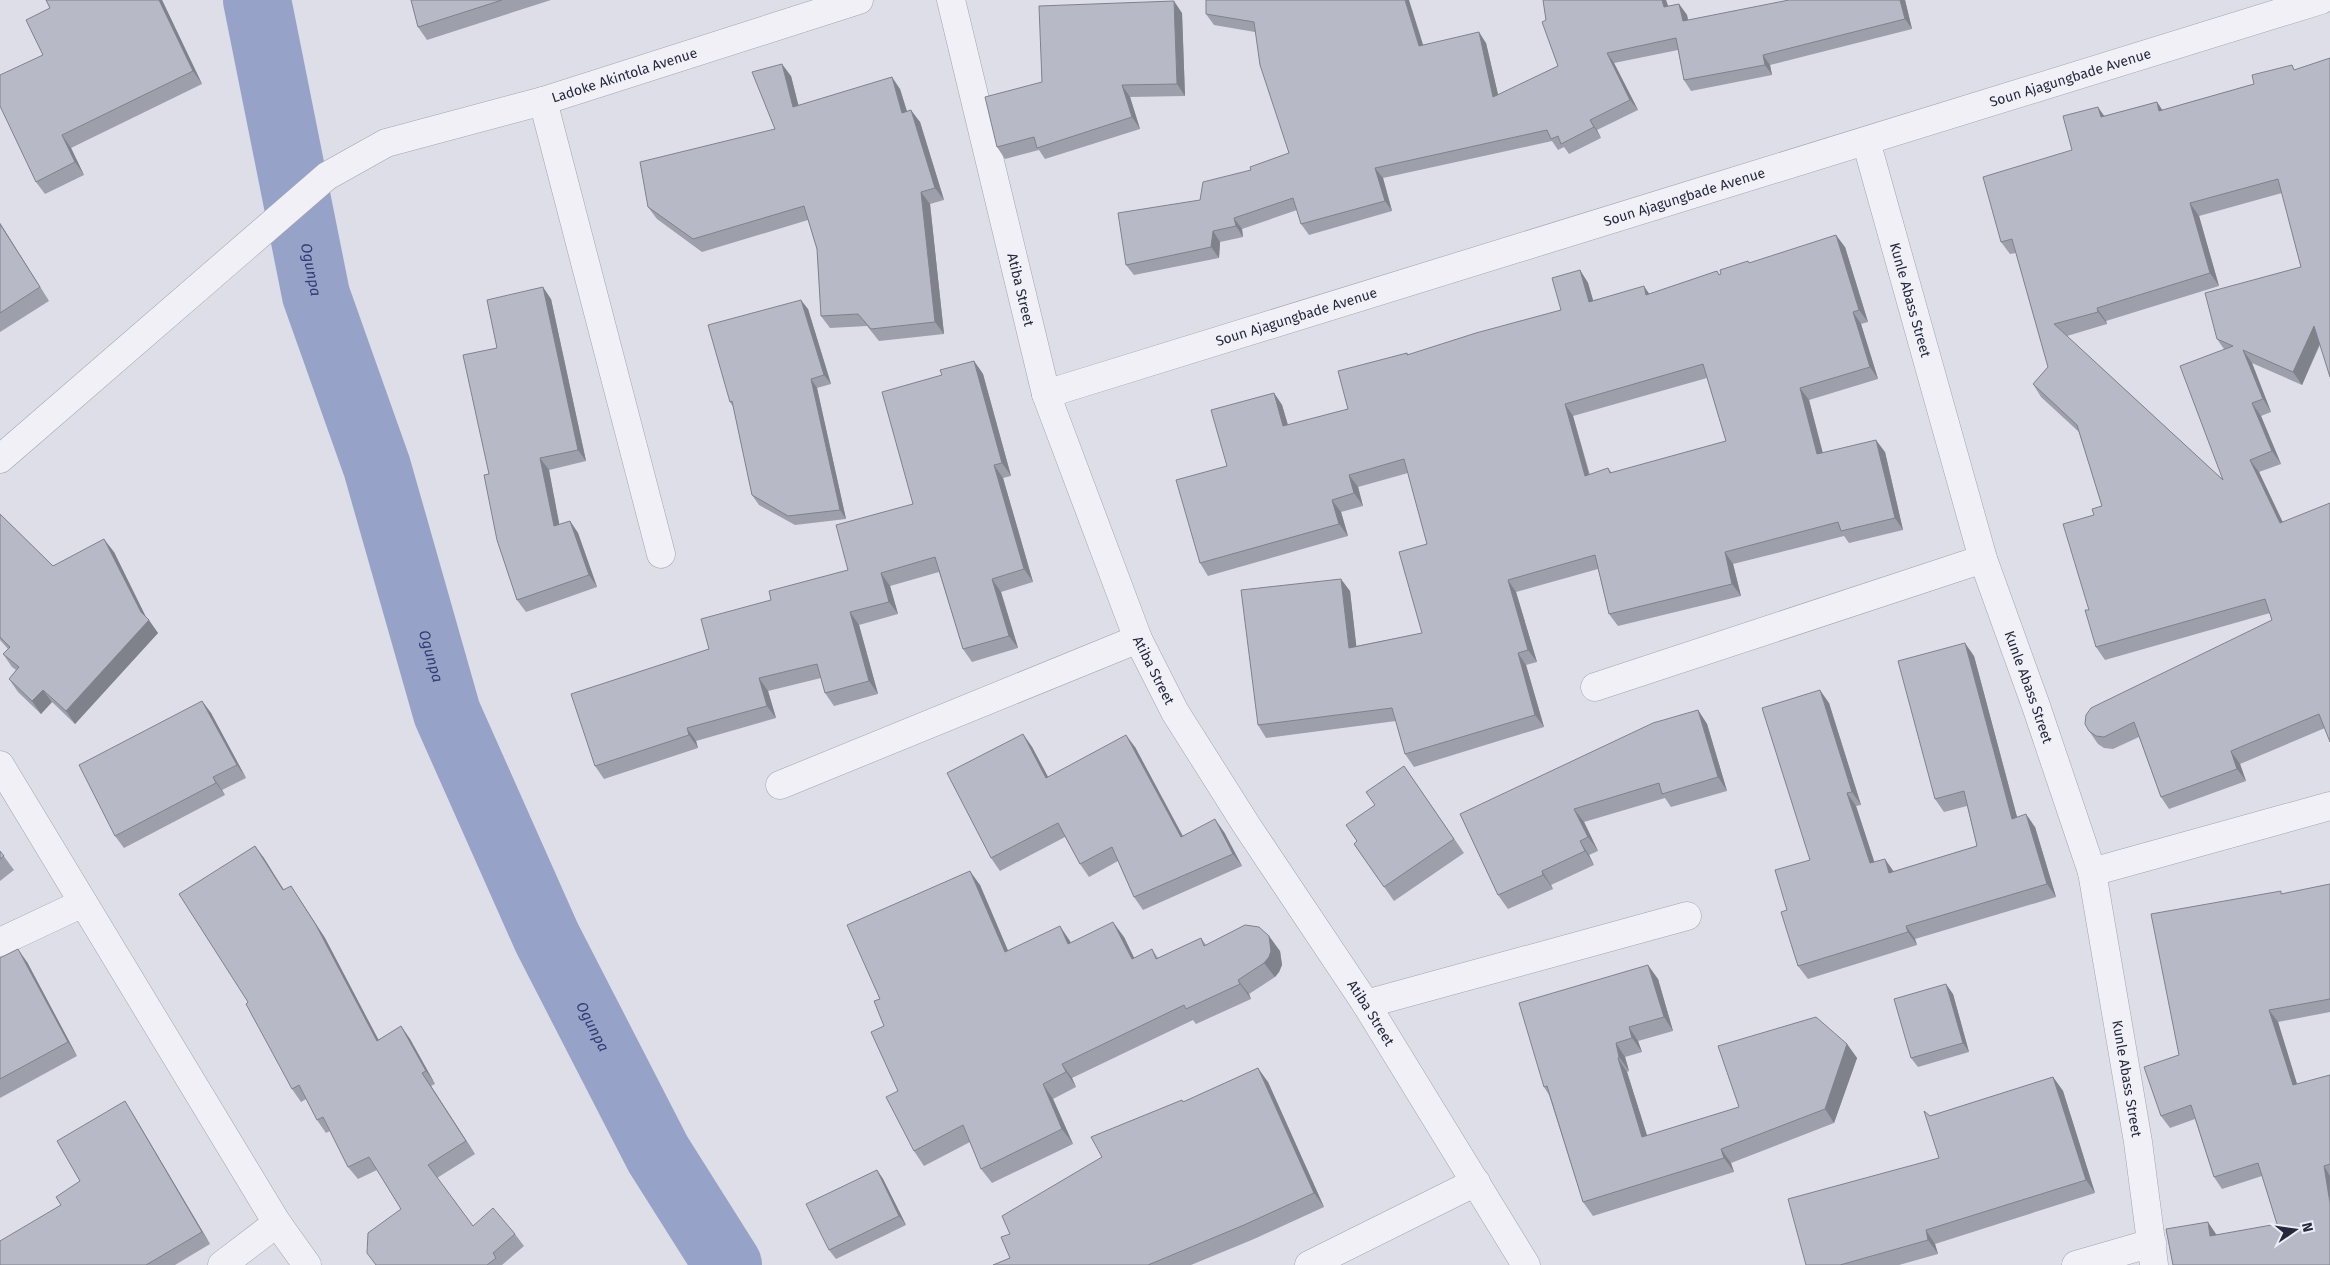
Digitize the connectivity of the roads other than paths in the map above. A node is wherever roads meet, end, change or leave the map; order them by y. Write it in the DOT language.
graph roads {
  1 [pos="859,0"];
  2 [pos="951,0"];
  3 [pos="2321,0"];
  4 [pos="542,101"];
  5 [pos="1866,141"];
  6 [pos="1046,394"];
  7 [pos="0,459"];
  8 [pos="661,554"];
  9 [pos="1983,559"];
  10 [pos="1138,639"];
  11 [pos="1594,687"];
  12 [pos="0,765"];
  13 [pos="780,785"];
  14 [pos="2330,806"];
  15 [pos="2092,872"];
  16 [pos="82,903"];
  17 [pos="1687,916"];
  18 [pos="0,942"];
  19 [pos="1366,1004"];
  20 [pos="1476,1182"];
  21 [pos="277,1223"];
  22 [pos="2153,1254"];
  23 [pos="222,1265"];
  24 [pos="308,1265"];
  25 [pos="1309,1265"];
  26 [pos="1526,1265"];
  27 [pos="2076,1265"];
  1 -- 4 [label="street, Ladoke Akintola Avenue"];
  2 -- 6 [label="street, Atiba Street"];
  3 -- 5 [label="street, Soun Ajagungbade Avenue"];
  4 -- 7 [label="street, Ladoke Akintola Avenue"];
  4 -- 8 [label="street"];
  5 -- 6 [label="street, Soun Ajagungbade Avenue"];
  5 -- 9 [label="street, Kunle Abass Street"];
  6 -- 10 [label="street, Atiba Street"];
  9 -- 11 [label="street"];
  9 -- 15 [label="street, Kunle Abass Street"];
  10 -- 13 [label="street"];
  10 -- 19 [label="street, Atiba Street"];
  12 -- 16 [label="street"];
  14 -- 15 [label="street"];
  15 -- 22 [label="street, Kunle Abass Street"];
  16 -- 18 [label="street"];
  16 -- 21 [label="street"];
  17 -- 19 [label="street"];
  19 -- 20 [label="street, Atiba Street"];
  20 -- 25 [label="street"];
  20 -- 26 [label="street, Atiba Street"];
  21 -- 23 [label="street"];
  21 -- 24 [label="street"];
  22 -- 27 [label="street"];
}
